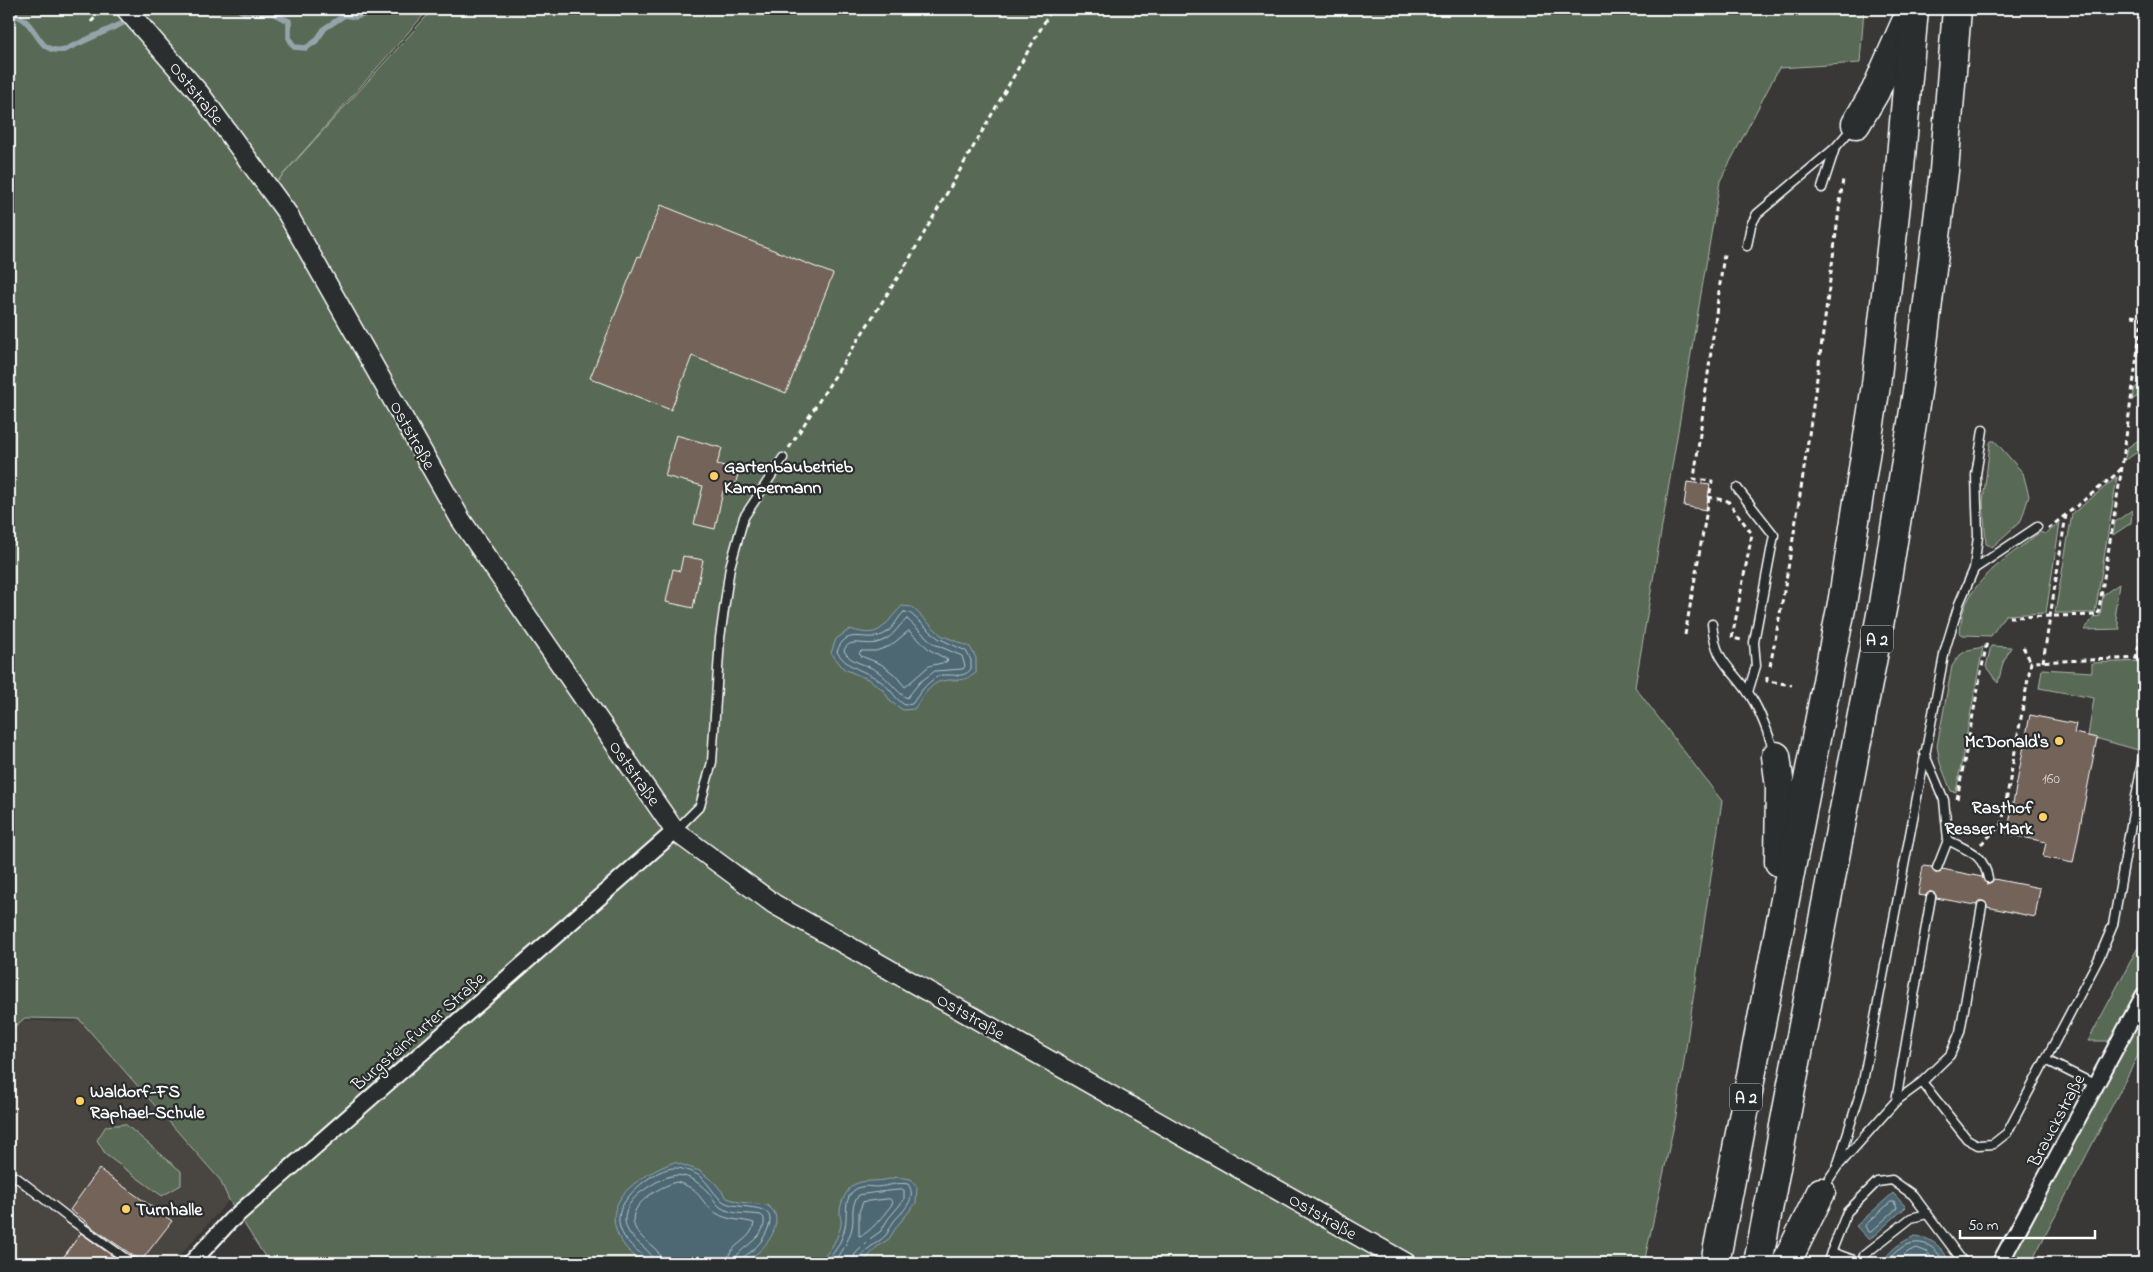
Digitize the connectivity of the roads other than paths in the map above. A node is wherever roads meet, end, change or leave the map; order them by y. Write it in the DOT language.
graph roads {
  1 [pos="126,9"];
  2 [pos="1913,9"];
  3 [pos="1957,9"];
  4 [pos="1856,124"];
  5 [pos="1835,148"];
  6 [pos="1822,188"];
  7 [pos="1747,246"];
  8 [pos="1983,430"];
  9 [pos="783,458"];
  10 [pos="1737,488"];
  11 [pos="2037,527"];
  12 [pos="1974,569"];
  13 [pos="1712,624"];
  14 [pos="1748,692"];
  15 [pos="2144,752"];
  16 [pos="1924,753"];
  17 [pos="1776,756"];
  18 [pos="675,831"];
  19 [pos="1948,840"];
  20 [pos="1937,868"];
  21 [pos="1988,878"];
  22 [pos="1931,897"];
  23 [pos="1982,906"];
  24 [pos="1778,930"];
  25 [pos="2144,995"];
  26 [pos="2046,1060"];
  27 [pos="1922,1082"];
  28 [pos="2096,1085"];
  29 [pos="1896,1101"];
  30 [pos="1837,1166"];
  31 [pos="16,1177"];
  32 [pos="1821,1192"];
  33 [pos="1927,1214"];
  34 [pos="1831,1252"];
  35 [pos="132,1263"];
  36 [pos="191,1263"];
  37 [pos="1406,1263"];
  38 [pos="1715,1263"];
  39 [pos="1758,1263"];
  40 [pos="1786,1263"];
  41 [pos="1827,1263"];
  42 [pos="1862,1263"];
  43 [pos="1964,1263"];
  44 [pos="2000,1263"];
  1 -- 18 [label="street, Oststraße"];
  2 -- 4 [label="highway"];
  2 -- 24 [label="highway, A 2"];
  3 -- 39 [label="highway, A 2"];
  4 -- 5 [label="lane"];
  5 -- 6 [label="lane"];
  5 -- 7 [label="lane"];
  8 -- 12 [label="lane"];
  9 -- 18 [label="lane"];
  10 -- 14 [label="lane"];
  11 -- 12 [label="lane"];
  12 -- 16 [label="lane"];
  13 -- 14 [label="lane"];
  14 -- 17 [label="lane"];
  15 -- 26 [label="lane"];
  16 -- 19 [label="lane"];
  16 -- 30 [label="lane"];
  17 -- 24 [label="highway"];
  18 -- 36 [label="street, Burgsteinfurter Straße"];
  18 -- 37 [label="street, Oststraße"];
  19 -- 20 [label="lane"];
  19 -- 21 [label="lane"];
  22 -- 29 [label="lane"];
  23 -- 27 [label="lane"];
  24 -- 38 [label="highway, A 2"];
  25 -- 28 [label="street, Brauckstraße"];
  26 -- 27 [label="lane"];
  26 -- 28 [label="lane"];
  27 -- 29 [label="lane"];
  28 -- 44 [label="street, Brauckstraße"];
  29 -- 30 [label="lane"];
  30 -- 32 [label="lane"];
  31 -- 35 [label="lane"];
  32 -- 40 [label="highway"];
  33 -- 34 [label="lane"];
  33 -- 42 [label="lane"];
  33 -- 43 [label="lane"];
  34 -- 41 [label="lane"];
  34 -- 42 [label="lane"];
}
